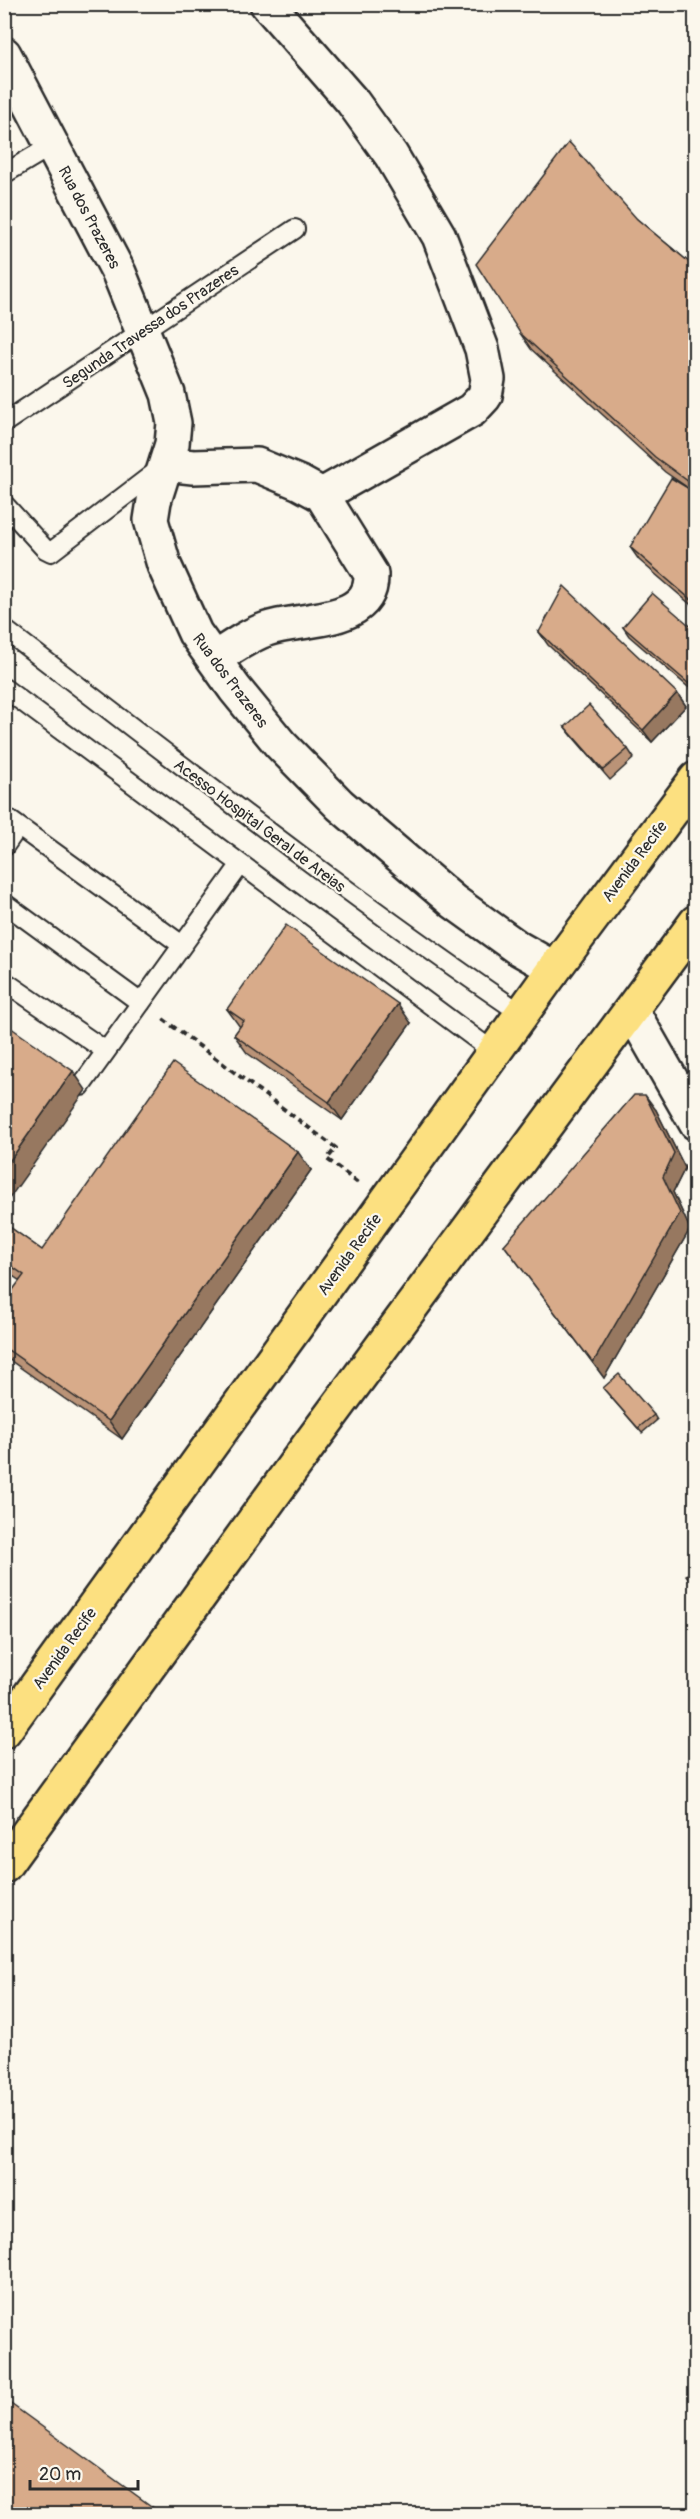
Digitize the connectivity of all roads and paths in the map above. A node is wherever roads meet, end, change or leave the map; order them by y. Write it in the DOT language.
graph roads {
  1 [pos="267,4"];
  2 [pos="4,54"];
  3 [pos="51,146"];
  4 [pos="4,174"];
  5 [pos="295,229"];
  6 [pos="143,331"];
  7 [pos="4,423"];
  8 [pos="166,464"];
  9 [pos="322,495"];
  10 [pos="4,504"];
  11 [pos="4,629"];
  12 [pos="214,659"];
  13 [pos="4,688"];
  14 [pos="696,779"];
  15 [pos="11,822"];
  16 [pos="4,847"];
  17 [pos="241,864"];
  18 [pos="4,903"];
  19 [pos="696,922"];
  20 [pos="182,945"];
  21 [pos="552,972"];
  22 [pos="4,981"];
  23 [pos="141,1003"];
  24 [pos="632,1011"];
  25 [pos="522,1014"];
  26 [pos="106,1051"];
  27 [pos="495,1053"];
  28 [pos="81,1086"];
  29 [pos="696,1123"];
  30 [pos="363,1187"];
  31 [pos="9,1720"];
  32 [pos="4,1866"];
  1 -- 9 [label="street"];
  2 -- 3 [label="street, Rua dos Prazeres"];
  3 -- 4 [label="lane"];
  3 -- 6 [label="street, Rua dos Prazeres"];
  5 -- 6 [label="lane, Segunda Travessa dos Prazeres"];
  6 -- 7 [label="lane, Segunda Travessa dos Prazeres"];
  6 -- 8 [label="street, Rua dos Prazeres"];
  8 -- 9 [label="street"];
  8 -- 10 [label="lane"];
  8 -- 12 [label="street, Rua dos Prazeres"];
  9 -- 12 [label="street"];
  11 -- 25 [label="lane, Acesso Hospital Geral de Areias"];
  12 -- 21 [label="street, Rua dos Prazeres"];
  13 -- 17 [label="lane"];
  14 -- 21 [label="main road, Avenida Recife"];
  15 -- 16 [label="lane"];
  15 -- 20 [label="lane"];
  17 -- 20 [label="lane"];
  17 -- 27 [label="lane"];
  18 -- 23 [label="lane"];
  19 -- 24 [label="main road"];
  20 -- 23 [label="lane"];
  21 -- 25 [label="main road, Avenida Recife"];
  22 -- 26 [label="lane"];
  23 -- 26 [label="lane"];
  23 -- 30 [label="path"];
  24 -- 29 [label="street"];
  24 -- 32 [label="main road"];
  25 -- 27 [label="main road, Avenida Recife"];
  26 -- 28 [label="lane"];
  27 -- 31 [label="main road, Avenida Recife"];
}
